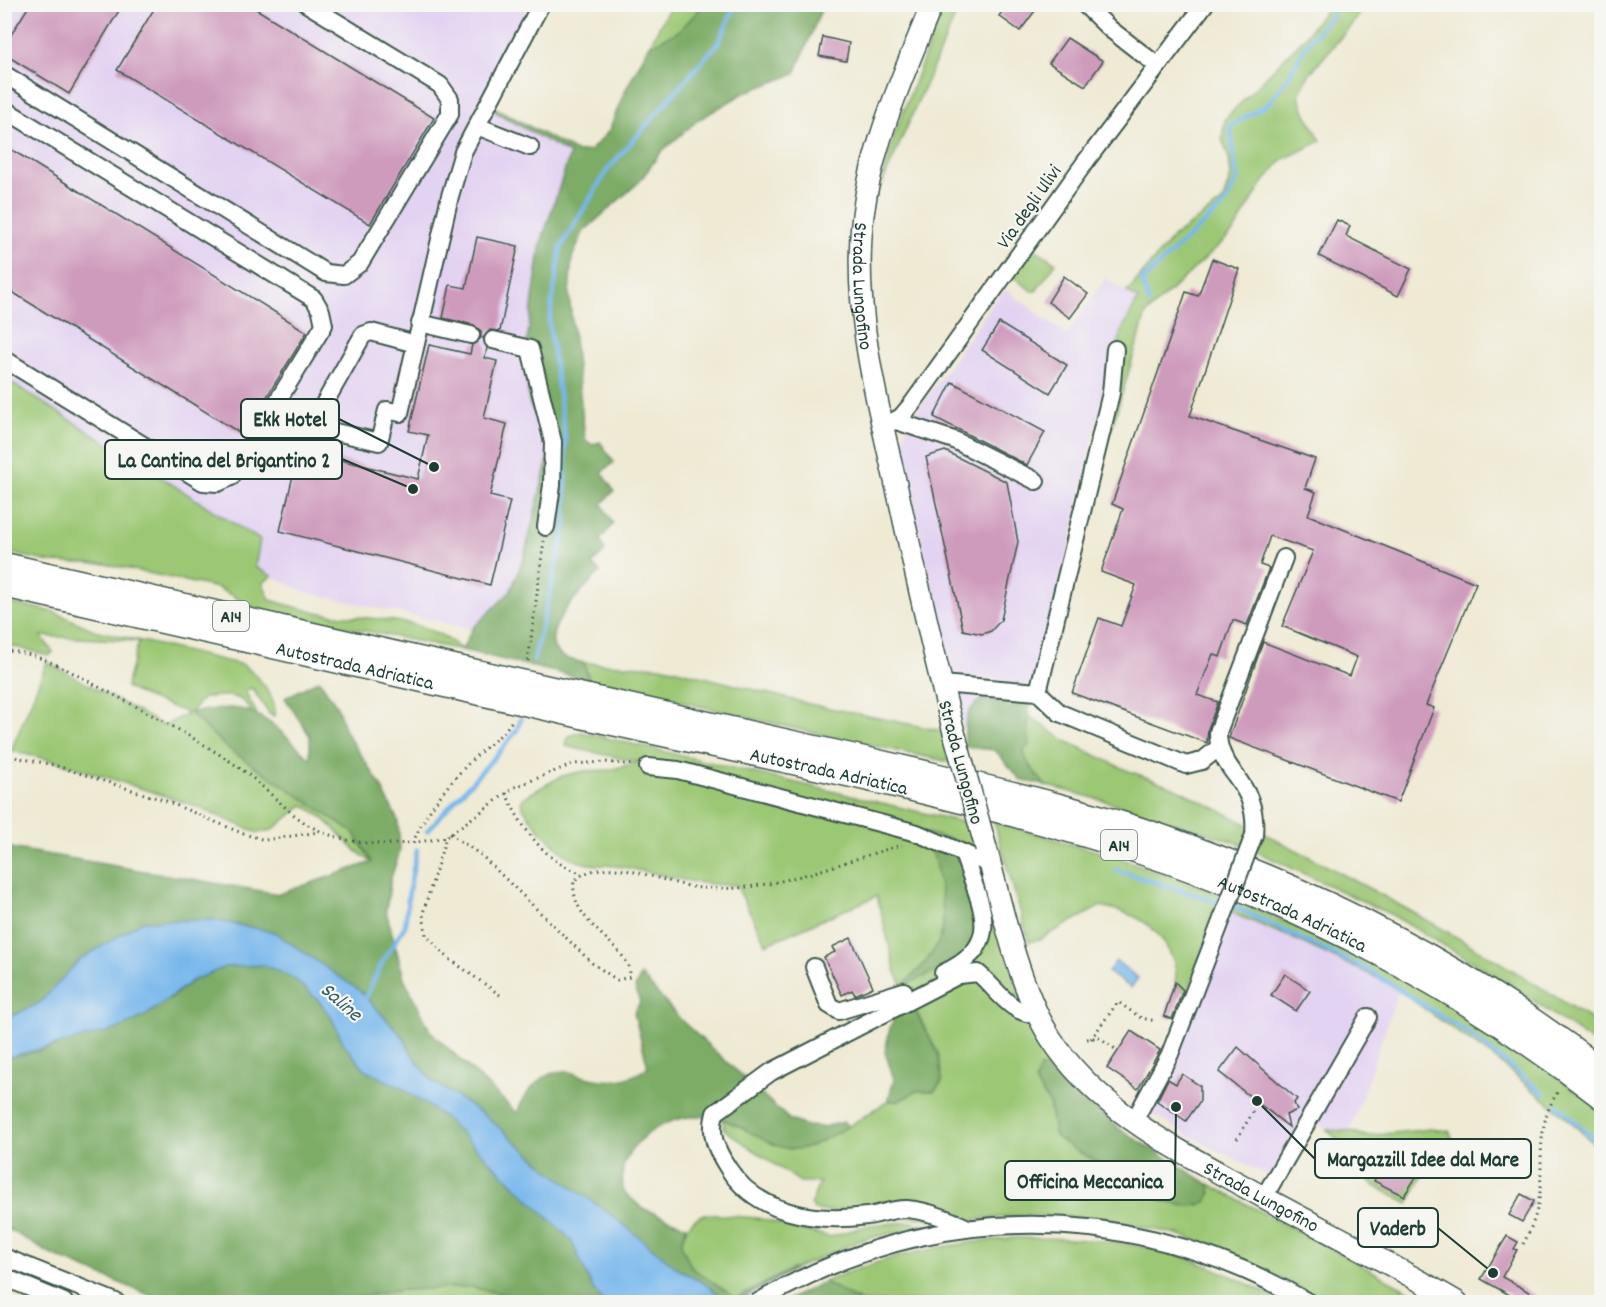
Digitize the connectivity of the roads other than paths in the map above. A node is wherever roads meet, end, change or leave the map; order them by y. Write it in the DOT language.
graph roads {
  1 [pos="307,4"];
  2 [pos="541,4"];
  3 [pos="932,4"];
  4 [pos="1084,4"];
  5 [pos="1205,4"];
  6 [pos="1158,66"];
  7 [pos="4,74"];
  8 [pos="4,109"];
  9 [pos="477,126"];
  10 [pos="530,147"];
  11 [pos="420,323"];
  12 [pos="471,335"];
  13 [pos="493,340"];
  14 [pos="416,344"];
  15 [pos="1115,349"];
  16 [pos="4,359"];
  17 [pos="889,424"];
  18 [pos="1036,481"];
  19 [pos="546,527"];
  20 [pos="1284,558"];
  21 [pos="4,565"];
  22 [pos="4,585"];
  23 [pos="456,677"];
  24 [pos="941,684"];
  25 [pos="1038,692"];
  26 [pos="587,707"];
  27 [pos="1217,749"];
  28 [pos="648,767"];
  29 [pos="963,853"];
  30 [pos="988,857"];
  31 [pos="814,967"];
  32 [pos="1038,1015"];
  33 [pos="1368,1017"];
  34 [pos="1602,1071"];
  35 [pos="1602,1097"];
  36 [pos="1134,1121"];
  37 [pos="1264,1197"];
  38 [pos="968,1228"];
  39 [pos="4,1257"];
  40 [pos="4,1276"];
  41 [pos="64,1302"];
  42 [pos="116,1302"];
  43 [pos="758,1302"];
  44 [pos="1308,1302"];
  45 [pos="1457,1302"];
  1 -- 7 [label="street"];
  2 -- 9 [label="street"];
  3 -- 17 [label="main road, Strada Lungofino"];
  4 -- 6 [label="street"];
  5 -- 6 [label="street, Via degli Ulivi"];
  6 -- 17 [label="street, Via degli Ulivi"];
  8 -- 16 [label="street"];
  9 -- 10 [label="street"];
  9 -- 11 [label="street"];
  11 -- 12 [label="street"];
  11 -- 14 [label="street"];
  13 -- 19 [label="street"];
  14 -- 14 [label="street"];
  15 -- 25 [label="street"];
  17 -- 18 [label="street"];
  17 -- 24 [label="main road, Strada Lungofino"];
  20 -- 27 [label="street"];
  21 -- 23 [label="highway, Autostrada Adriatica / A14"];
  22 -- 23 [label="highway, Autostrada Adriatica / A14"];
  23 -- 26 [label="highway, Autostrada Adriatica / A14, bridge"];
  24 -- 25 [label="street"];
  24 -- 30 [label="main road, Strada Lungofino, bridge"];
  25 -- 27 [label="street"];
  26 -- 34 [label="highway, Autostrada Adriatica / A14"];
  26 -- 35 [label="highway, Autostrada Adriatica / A14"];
  27 -- 36 [label="street, bridge"];
  28 -- 29 [label="street"];
  29 -- 30 [label="street"];
  29 -- 31 [label="street"];
  30 -- 32 [label="main road, Strada Lungofino"];
  32 -- 36 [label="main road, Strada Lungofino"];
  32 -- 38 [label="street"];
  33 -- 37 [label="street"];
  36 -- 37 [label="main road, Strada Lungofino"];
  37 -- 45 [label="main road, Strada Lungofino"];
  38 -- 43 [label="street"];
  38 -- 44 [label="street"];
  39 -- 42 [label="street"];
  40 -- 41 [label="street"];
}
